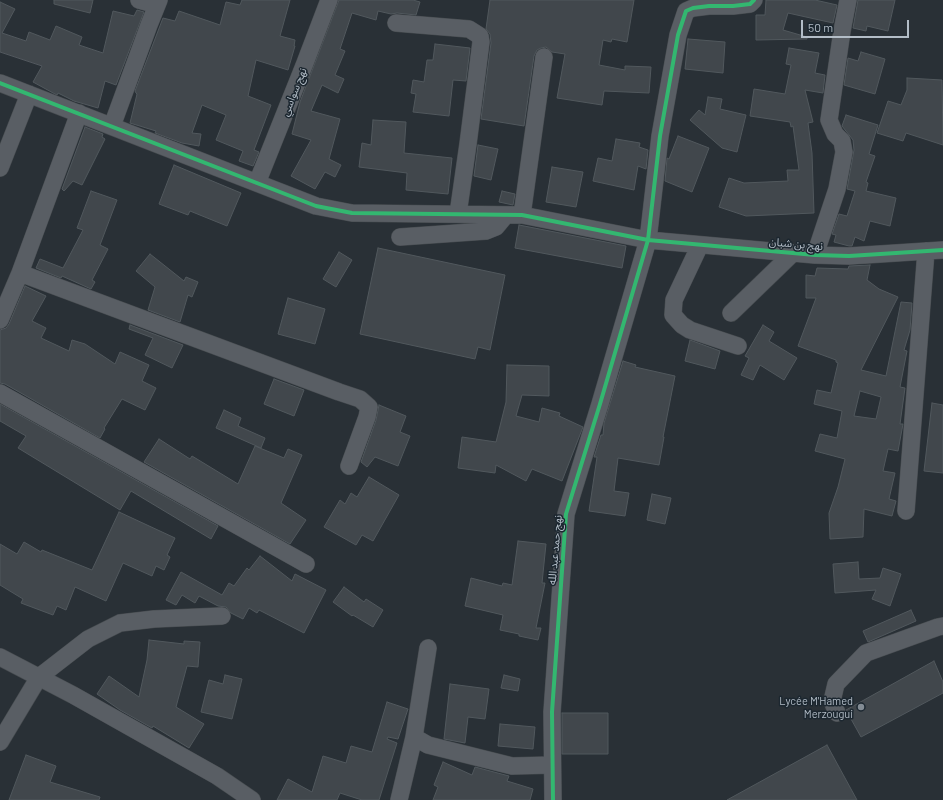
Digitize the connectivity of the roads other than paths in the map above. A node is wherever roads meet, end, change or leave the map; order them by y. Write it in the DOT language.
graph roads {
  1 [pos="139,0"];
  2 [pos="329,0"];
  3 [pos="754,0"];
  4 [pos="848,0"];
  5 [pos="158,2"];
  6 [pos="396,23"];
  7 [pos="544,57"];
  8 [pos="0,83"];
  9 [pos="29,94"];
  10 [pos="79,113"];
  11 [pos="112,126"];
  12 [pos="0,168"];
  13 [pos="257,183"];
  14 [pos="458,214"];
  15 [pos="514,215"];
  16 [pos="400,237"];
  17 [pos="648,240"];
  18 [pos="700,245"];
  19 [pos="943,250"];
  20 [pos="926,251"];
  21 [pos="794,253"];
  22 [pos="815,255"];
  23 [pos="20,273"];
  24 [pos="731,313"];
  25 [pos="0,320"];
  26 [pos="738,346"];
  27 [pos="0,393"];
  28 [pos="349,466"];
  29 [pos="906,511"];
  30 [pos="306,564"];
  31 [pos="222,616"];
  32 [pos="943,626"];
  33 [pos="428,648"];
  34 [pos="0,657"];
  35 [pos="39,677"];
  36 [pos="837,713"];
  37 [pos="414,737"];
  38 [pos="0,742"];
  39 [pos="552,765"];
  40 [pos="228,793"];
  41 [pos="252,800"];
  42 [pos="399,800"];
  43 [pos="553,800"];
  1 -- 5 [label="street"];
  2 -- 13 [label="street, نهج سواسي"];
  3 -- 17 [label="street, نهج حمد عبد الله"];
  4 -- 22 [label="street"];
  5 -- 11 [label="street"];
  6 -- 14 [label="street"];
  7 -- 15 [label="street"];
  8 -- 9 [label="street, نهج بن شبان"];
  9 -- 10 [label="street, نهج بن شبان"];
  9 -- 12 [label="street"];
  10 -- 11 [label="street, نهج بن شبان"];
  10 -- 23 [label="street"];
  11 -- 13 [label="street, نهج بن شبان"];
  13 -- 14 [label="street, نهج بن شبان"];
  14 -- 15 [label="street, نهج بن شبان"];
  15 -- 16 [label="street"];
  15 -- 17 [label="street, نهج بن شبان"];
  17 -- 18 [label="street, نهج بن شبان"];
  17 -- 39 [label="street, نهج حمد عبد الله"];
  18 -- 21 [label="street, نهج بن شبان"];
  18 -- 26 [label="street"];
  19 -- 20 [label="street, نهج بن شبان"];
  20 -- 22 [label="street, نهج بن شبان"];
  20 -- 29 [label="street"];
  21 -- 22 [label="street, نهج بن شبان"];
  21 -- 24 [label="street"];
  23 -- 25 [label="street"];
  23 -- 28 [label="street"];
  27 -- 30 [label="street"];
  31 -- 35 [label="street"];
  32 -- 36 [label="street"];
  33 -- 37 [label="street"];
  34 -- 35 [label="street"];
  35 -- 38 [label="street"];
  35 -- 40 [label="street"];
  37 -- 39 [label="street"];
  37 -- 42 [label="street"];
  39 -- 43 [label="street, نهج حمد عبد الله"];
  40 -- 41 [label="street"];
}
